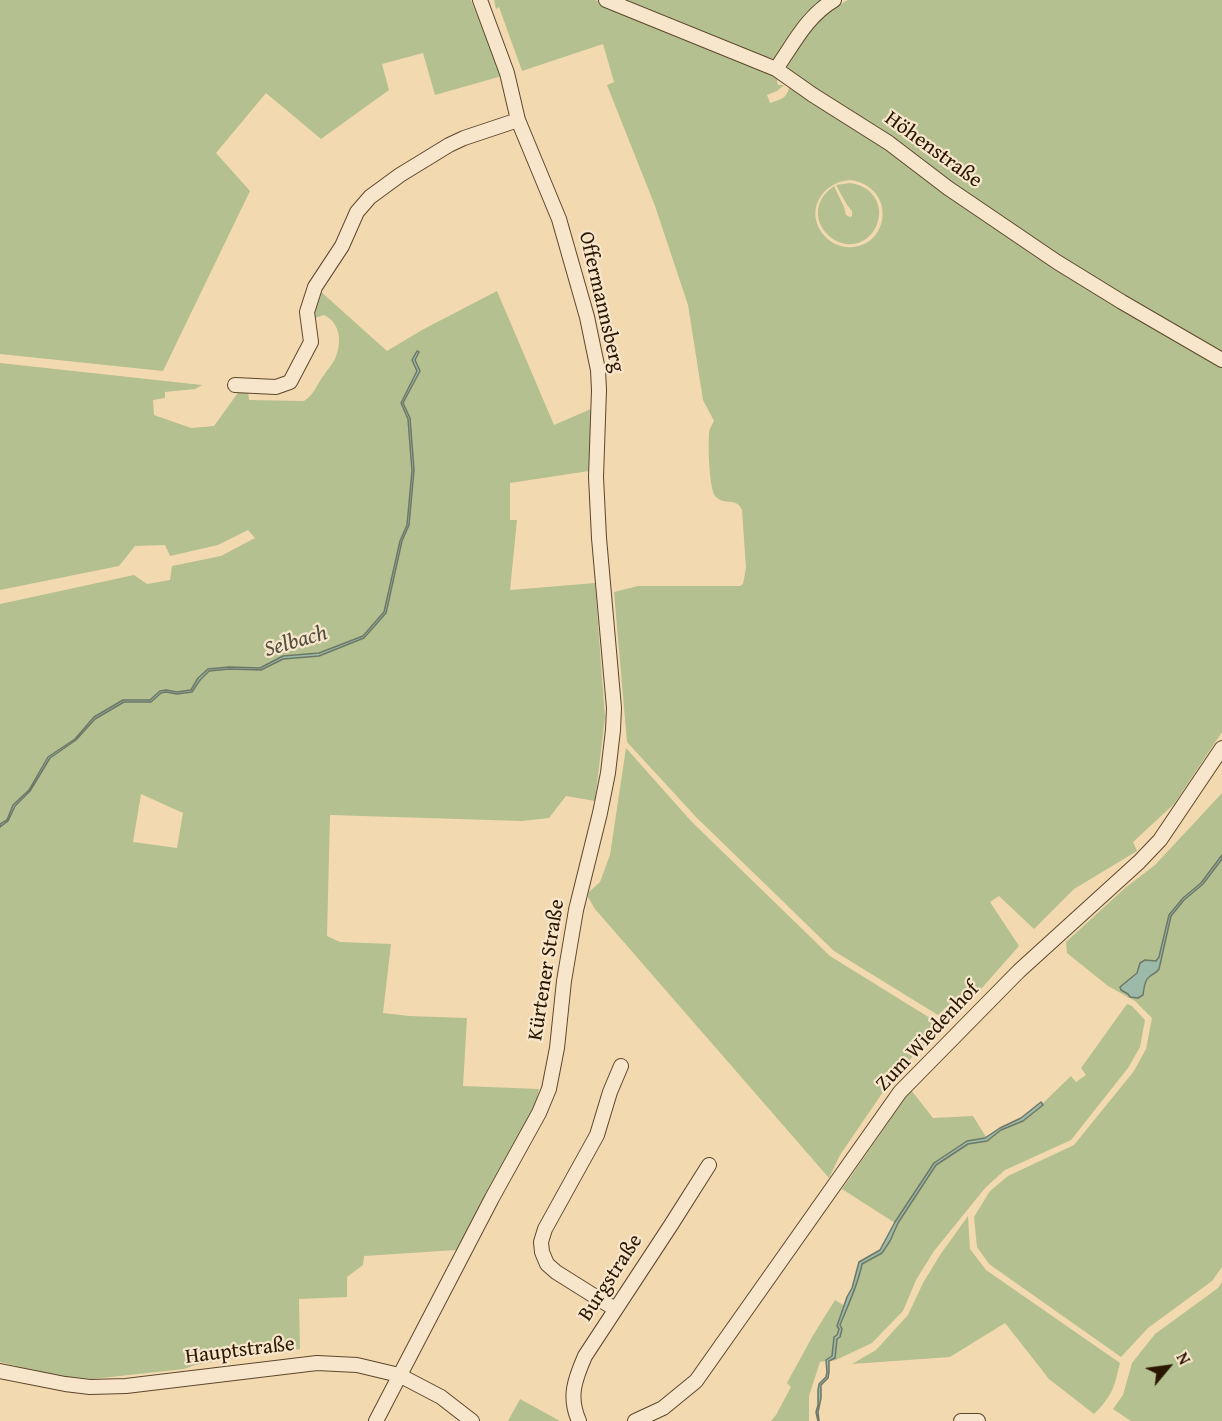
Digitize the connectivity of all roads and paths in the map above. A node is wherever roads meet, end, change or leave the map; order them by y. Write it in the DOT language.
graph roads {
  1 [pos="480,0"];
  2 [pos="606,0"];
  3 [pos="834,0"];
  4 [pos="776,69"];
  5 [pos="518,120"];
  6 [pos="1222,360"];
  7 [pos="235,385"];
  8 [pos="599,538"];
  9 [pos="1222,748"];
  10 [pos="621,1066"];
  11 [pos="709,1165"];
  12 [pos="615,1308"];
  13 [pos="0,1371"];
  14 [pos="399,1375"];
  15 [pos="376,1421"];
  16 [pos="472,1421"];
  17 [pos="579,1421"];
  18 [pos="635,1421"];
  19 [pos="962,1421"];
  20 [pos="978,1421"];
  1 -- 5 [label="street, Offermannsberg"];
  2 -- 4 [label="street, Höhenstraße"];
  3 -- 4 [label="street"];
  4 -- 6 [label="street, Höhenstraße"];
  5 -- 7 [label="street"];
  5 -- 8 [label="street, Offermannsberg"];
  8 -- 14 [label="street, Kürtener Straße"];
  9 -- 18 [label="street, Zum Wiedenhof"];
  10 -- 12 [label="street"];
  11 -- 12 [label="street, Burgstraße"];
  12 -- 17 [label="street, Burgstraße"];
  13 -- 14 [label="street, Hauptstraße"];
  14 -- 15 [label="street, Kürtener Straße"];
  14 -- 16 [label="street, Hauptstraße"];
  19 -- 20 [label="street"];
}
